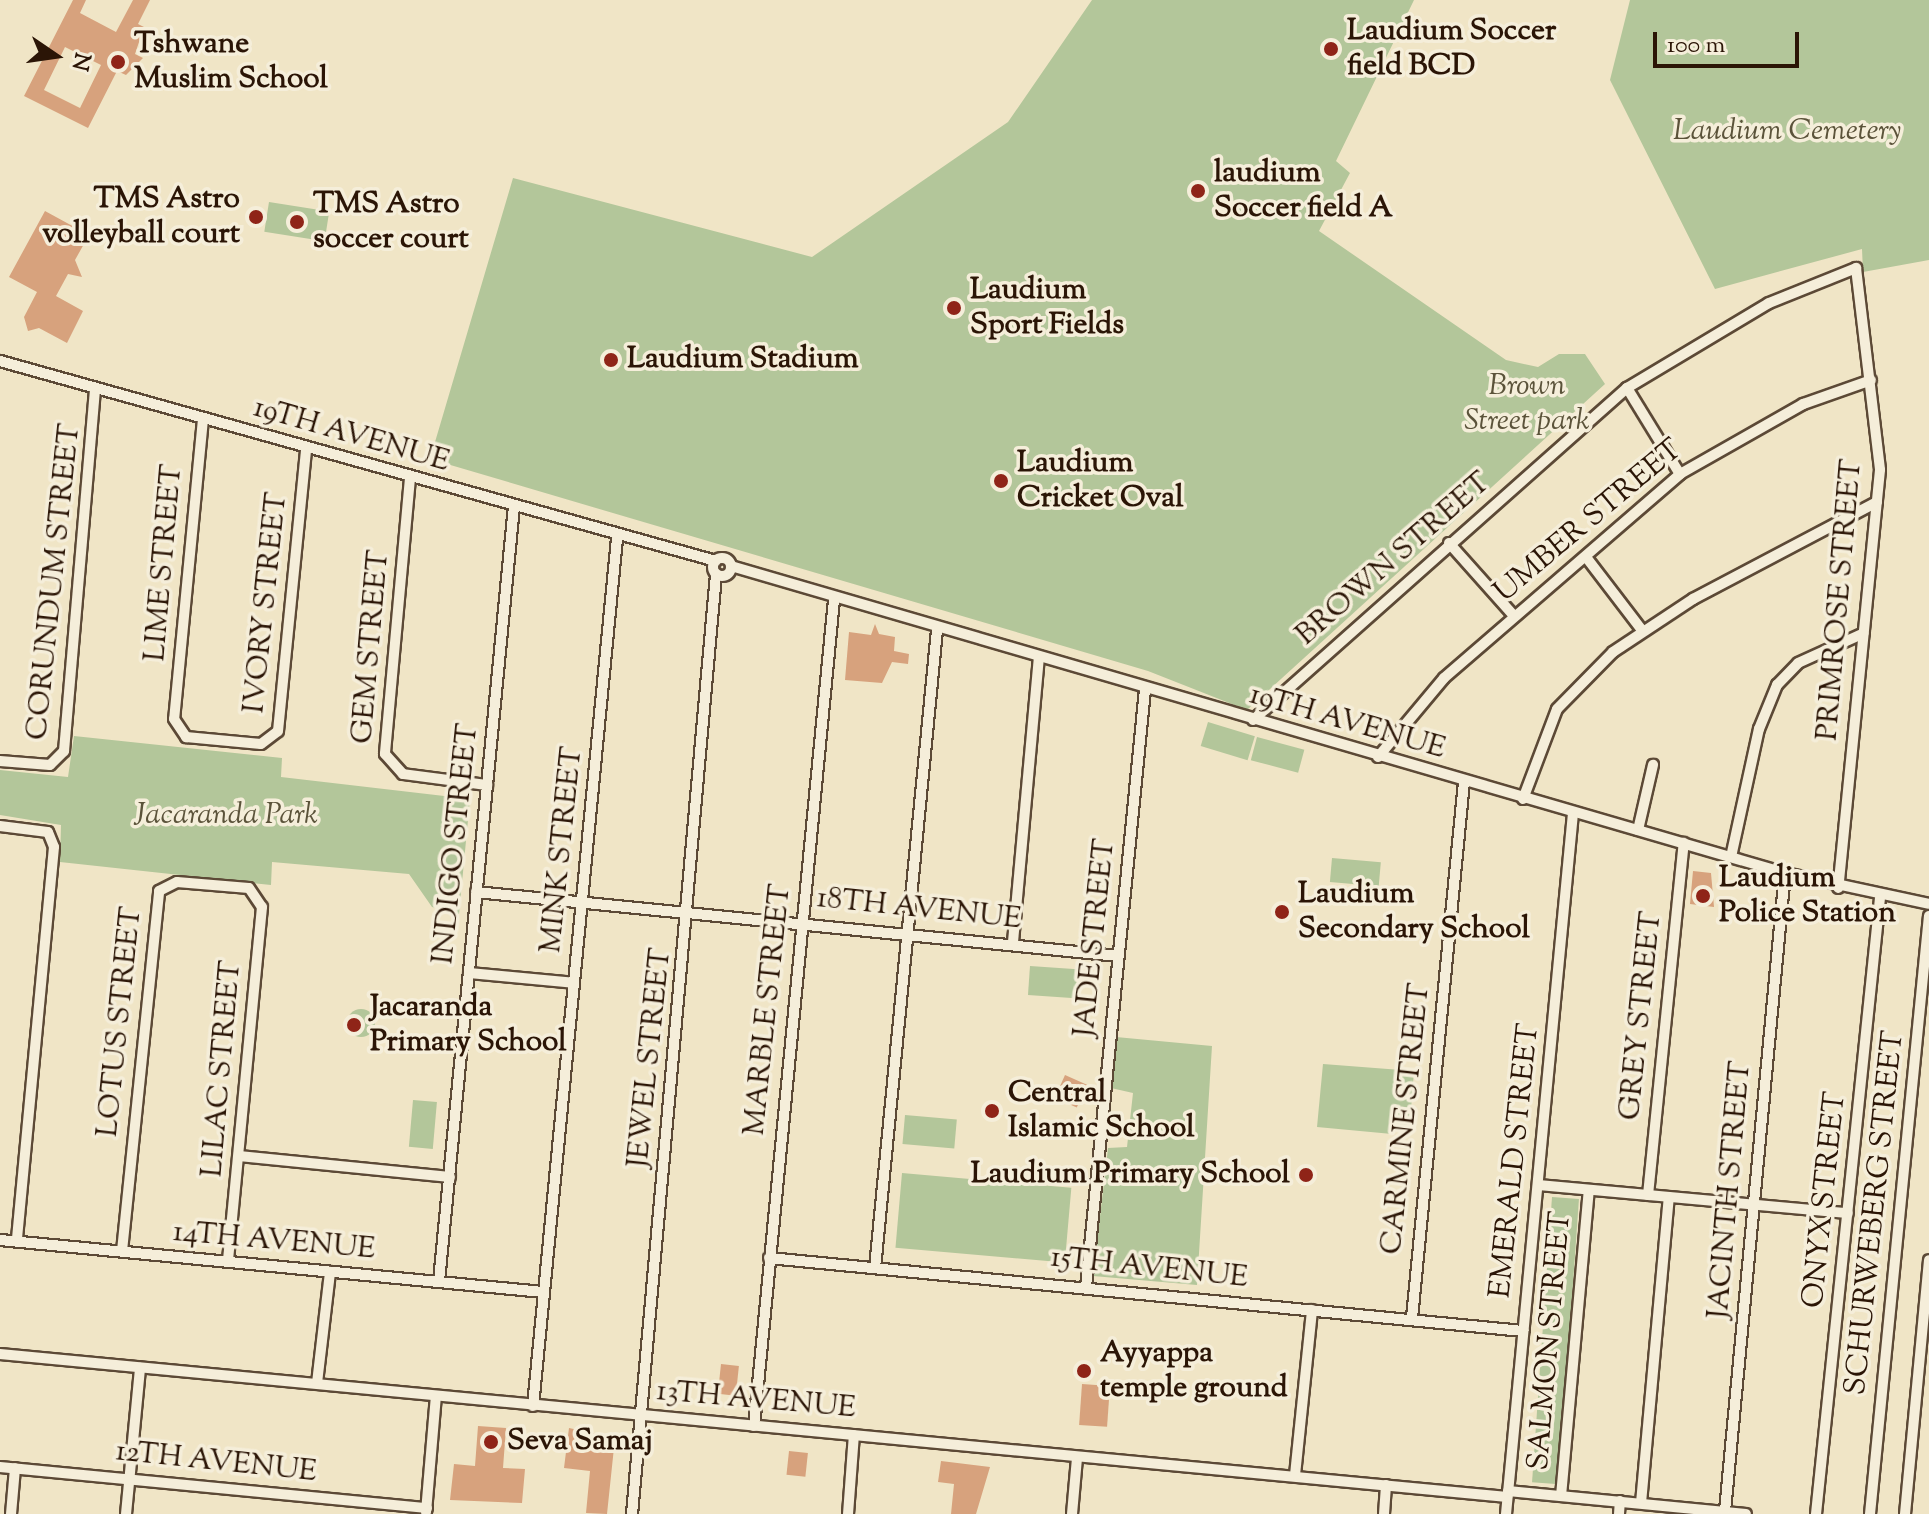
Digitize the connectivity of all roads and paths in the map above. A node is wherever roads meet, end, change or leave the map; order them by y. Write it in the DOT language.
graph roads {
  1 [pos="1856,268"];
  2 [pos="0,361"];
  3 [pos="1871,380"];
  4 [pos="1627,388"];
  5 [pos="100,389"];
  6 [pos="203,419"];
  7 [pos="306,448"];
  8 [pos="1680,474"];
  9 [pos="410,478"];
  10 [pos="1877,502"];
  11 [pos="514,507"];
  12 [pos="617,538"];
  13 [pos="1449,543"];
  14 [pos="1586,557"];
  15 [pos="722,570"];
  16 [pos="834,600"];
  17 [pos="1514,616"];
  18 [pos="1641,629"];
  19 [pos="937,630"];
  20 [pos="1864,633"];
  21 [pos="1039,659"];
  22 [pos="1145,690"];
  23 [pos="175,712"];
  24 [pos="1253,720"];
  25 [pos="1378,757"];
  26 [pos="4,761"];
  27 [pos="1653,765"];
  28 [pos="1464,782"];
  29 [pos="487,785"];
  30 [pos="1523,799"];
  31 [pos="1573,813"];
  32 [pos="0,826"];
  33 [pos="1638,830"];
  34 [pos="1684,843"];
  35 [pos="1731,857"];
  36 [pos="1785,873"];
  37 [pos="249,888"];
  38 [pos="1838,888"];
  39 [pos="476,892"];
  40 [pos="1880,898"];
  41 [pos="582,903"];
  42 [pos="1929,904"];
  43 [pos="690,913"];
  44 [pos="1929,916"];
  45 [pos="802,923"];
  46 [pos="907,933"];
  47 [pos="1013,942"];
  48 [pos="1118,956"];
  49 [pos="469,973"];
  50 [pos="574,983"];
  51 [pos="239,1156"];
  52 [pos="450,1177"];
  53 [pos="1538,1185"];
  54 [pos="1589,1190"];
  55 [pos="1648,1195"];
  56 [pos="1669,1197"];
  57 [pos="1754,1204"];
  58 [pos="1848,1213"];
  59 [pos="0,1240"];
  60 [pos="17,1241"];
  61 [pos="122,1251"];
  62 [pos="769,1258"];
  63 [pos="1929,1260"];
  64 [pos="228,1261"];
  65 [pos="875,1268"];
  66 [pos="330,1272"];
  67 [pos="439,1281"];
  68 [pos="1086,1287"];
  69 [pos="543,1292"];
  70 [pos="1312,1310"];
  71 [pos="1412,1318"];
  72 [pos="1523,1331"];
  73 [pos="1925,1344"];
  74 [pos="0,1354"];
  75 [pos="140,1368"];
  76 [pos="317,1383"];
  77 [pos="436,1396"];
  78 [pos="533,1406"];
  79 [pos="641,1414"];
  80 [pos="754,1426"];
  81 [pos="854,1435"];
  82 [pos="1077,1458"];
  83 [pos="0,1467"];
  84 [pos="15,1468"];
  85 [pos="1295,1475"];
  86 [pos="130,1479"];
  87 [pos="1386,1485"];
  88 [pos="1508,1494"];
  89 [pos="1561,1496"];
  90 [pos="1620,1501"];
  91 [pos="1641,1503"];
  92 [pos="1818,1510"];
  93 [pos="426,1511"];
  94 [pos="1725,1511"];
  95 [pos="11,1514"];
  96 [pos="126,1514"];
  97 [pos="632,1514"];
  98 [pos="848,1514"];
  99 [pos="1072,1514"];
  100 [pos="1384,1514"];
  101 [pos="1506,1514"];
  102 [pos="1619,1514"];
  103 [pos="1746,1514"];
  104 [pos="1870,1514"];
  105 [pos="1905,1514"];
  1 -- 3 [label="street, PRIMROSE STREET"];
  1 -- 4 [label="street, BROWN STREET"];
  2 -- 5 [label="street, 19TH AVENUE"];
  3 -- 8 [label="street, UMBER STREET"];
  3 -- 10 [label="street, PRIMROSE STREET"];
  4 -- 8 [label="street"];
  4 -- 13 [label="street, BROWN STREET"];
  5 -- 6 [label="street, 19TH AVENUE"];
  5 -- 26 [label="street, CORUNDUM STREET"];
  6 -- 7 [label="street, 19TH AVENUE"];
  6 -- 23 [label="street, LIME STREET"];
  7 -- 9 [label="street, 19TH AVENUE"];
  7 -- 23 [label="street, IVORY STREET"];
  8 -- 14 [label="street, UMBER STREET"];
  9 -- 11 [label="street, 19TH AVENUE"];
  9 -- 29 [label="street, GEM STREET"];
  10 -- 18 [label="street"];
  10 -- 20 [label="street, PRIMROSE STREET"];
  11 -- 12 [label="street, 19TH AVENUE"];
  11 -- 29 [label="street, INDIGO STREET"];
  12 -- 15 [label="street, 19TH AVENUE"];
  12 -- 41 [label="street, MINK STREET"];
  13 -- 17 [label="street"];
  13 -- 24 [label="street, BROWN STREET"];
  14 -- 17 [label="street, UMBER STREET"];
  14 -- 18 [label="street"];
  15 -- 16 [label="street, 19TH AVENUE"];
  15 -- 43 [label="street, JEWEL STREET"];
  16 -- 19 [label="street, 19TH AVENUE"];
  16 -- 45 [label="street, MARBLE STREET"];
  17 -- 25 [label="street, UMBER STREET"];
  18 -- 30 [label="street"];
  19 -- 21 [label="street, 19TH AVENUE"];
  19 -- 46 [label="street"];
  20 -- 35 [label="street"];
  20 -- 38 [label="street, PRIMROSE STREET"];
  21 -- 22 [label="street, 19TH AVENUE"];
  21 -- 47 [label="street"];
  22 -- 24 [label="street, 19TH AVENUE"];
  22 -- 48 [label="street, JADE STREET"];
  24 -- 25 [label="street, 19TH AVENUE"];
  25 -- 28 [label="street, 19TH AVENUE"];
  27 -- 33 [label="street"];
  28 -- 30 [label="street, 19TH AVENUE"];
  28 -- 71 [label="street, CARMINE STREET"];
  29 -- 39 [label="street, INDIGO STREET"];
  30 -- 31 [label="street, 19TH AVENUE"];
  31 -- 33 [label="street, 19TH AVENUE"];
  31 -- 53 [label="street, EMERALD STREET"];
  32 -- 60 [label="street"];
  33 -- 34 [label="street, 19TH AVENUE"];
  34 -- 35 [label="street, 19TH AVENUE"];
  34 -- 55 [label="street, GREY STREET"];
  35 -- 36 [label="street, 19TH AVENUE"];
  36 -- 38 [label="street, 19TH AVENUE"];
  36 -- 57 [label="street, JACINTH STREET"];
  37 -- 51 [label="street, LILAC STREET"];
  37 -- 61 [label="street, LOTUS STREET"];
  38 -- 40 [label="street, 19TH AVENUE"];
  39 -- 41 [label="street, 18TH AVENUE"];
  39 -- 49 [label="street, INDIGO STREET"];
  40 -- 42 [label="street, 19TH AVENUE"];
  40 -- 58 [label="street, ONYX STREET"];
  41 -- 43 [label="street, 18TH AVENUE"];
  41 -- 50 [label="street, MINK STREET"];
  43 -- 45 [label="street, 18TH AVENUE"];
  43 -- 79 [label="street, JEWEL STREET"];
  44 -- 104 [label="street, SCHURWEBERG STREET"];
  45 -- 46 [label="street, 18TH AVENUE"];
  45 -- 62 [label="street, MARBLE STREET"];
  46 -- 47 [label="street, 18TH AVENUE"];
  46 -- 65 [label="street"];
  47 -- 48 [label="street, 18TH AVENUE"];
  48 -- 68 [label="street, JADE STREET"];
  49 -- 50 [label="street"];
  49 -- 52 [label="street, INDIGO STREET"];
  50 -- 69 [label="street, MINK STREET"];
  51 -- 52 [label="street"];
  51 -- 64 [label="street, LILAC STREET"];
  52 -- 67 [label="street, INDIGO STREET"];
  53 -- 54 [label="street"];
  53 -- 72 [label="street, EMERALD STREET"];
  54 -- 55 [label="street"];
  54 -- 89 [label="street, SALMON STREET"];
  55 -- 56 [label="street"];
  56 -- 57 [label="street"];
  56 -- 91 [label="street"];
  57 -- 58 [label="street"];
  57 -- 94 [label="street, JACINTH STREET"];
  58 -- 92 [label="street, ONYX STREET"];
  59 -- 60 [label="street, 14TH AVENUE"];
  60 -- 61 [label="street, 14TH AVENUE"];
  61 -- 64 [label="street, 14TH AVENUE"];
  62 -- 65 [label="street, 15TH AVENUE"];
  62 -- 80 [label="street, MARBLE STREET"];
  63 -- 73 [label="street"];
  64 -- 66 [label="street, 14TH AVENUE"];
  65 -- 68 [label="street, 15TH AVENUE"];
  66 -- 67 [label="street, 14TH AVENUE"];
  66 -- 76 [label="street"];
  67 -- 69 [label="street, 14TH AVENUE"];
  68 -- 70 [label="street, 15TH AVENUE"];
  69 -- 78 [label="street, MINK STREET"];
  70 -- 71 [label="street, 15TH AVENUE"];
  70 -- 85 [label="street"];
  71 -- 72 [label="street, 15TH AVENUE"];
  72 -- 88 [label="street, EMERALD STREET"];
  73 -- 105 [label="street"];
  74 -- 75 [label="street, 13TH AVENUE"];
  75 -- 76 [label="street, 13TH AVENUE"];
  75 -- 86 [label="street"];
  76 -- 77 [label="street, 13TH AVENUE"];
  77 -- 78 [label="street, 13TH AVENUE"];
  77 -- 93 [label="street"];
  78 -- 79 [label="street, 13TH AVENUE"];
  79 -- 80 [label="street, 13TH AVENUE"];
  79 -- 97 [label="street, JEWEL STREET"];
  80 -- 81 [label="street, 13TH AVENUE"];
  81 -- 82 [label="street, 13TH AVENUE"];
  81 -- 98 [label="street"];
  82 -- 85 [label="street, 13TH AVENUE"];
  82 -- 99 [label="street"];
  83 -- 84 [label="street, 12TH AVENUE"];
  84 -- 86 [label="street, 12TH AVENUE"];
  84 -- 95 [label="street"];
  85 -- 87 [label="street, 13TH AVENUE"];
  86 -- 93 [label="street, 12TH AVENUE"];
  86 -- 96 [label="street"];
  87 -- 88 [label="street, 13TH AVENUE"];
  87 -- 100 [label="street"];
  88 -- 89 [label="street, 13TH AVENUE"];
  88 -- 101 [label="street, EMERALD STREET"];
  89 -- 90 [label="street, 13TH AVENUE"];
  90 -- 91 [label="street, 13TH AVENUE"];
  90 -- 102 [label="street"];
  91 -- 94 [label="street, 13TH AVENUE"];
  94 -- 103 [label="street, 13TH AVENUE"];
}
